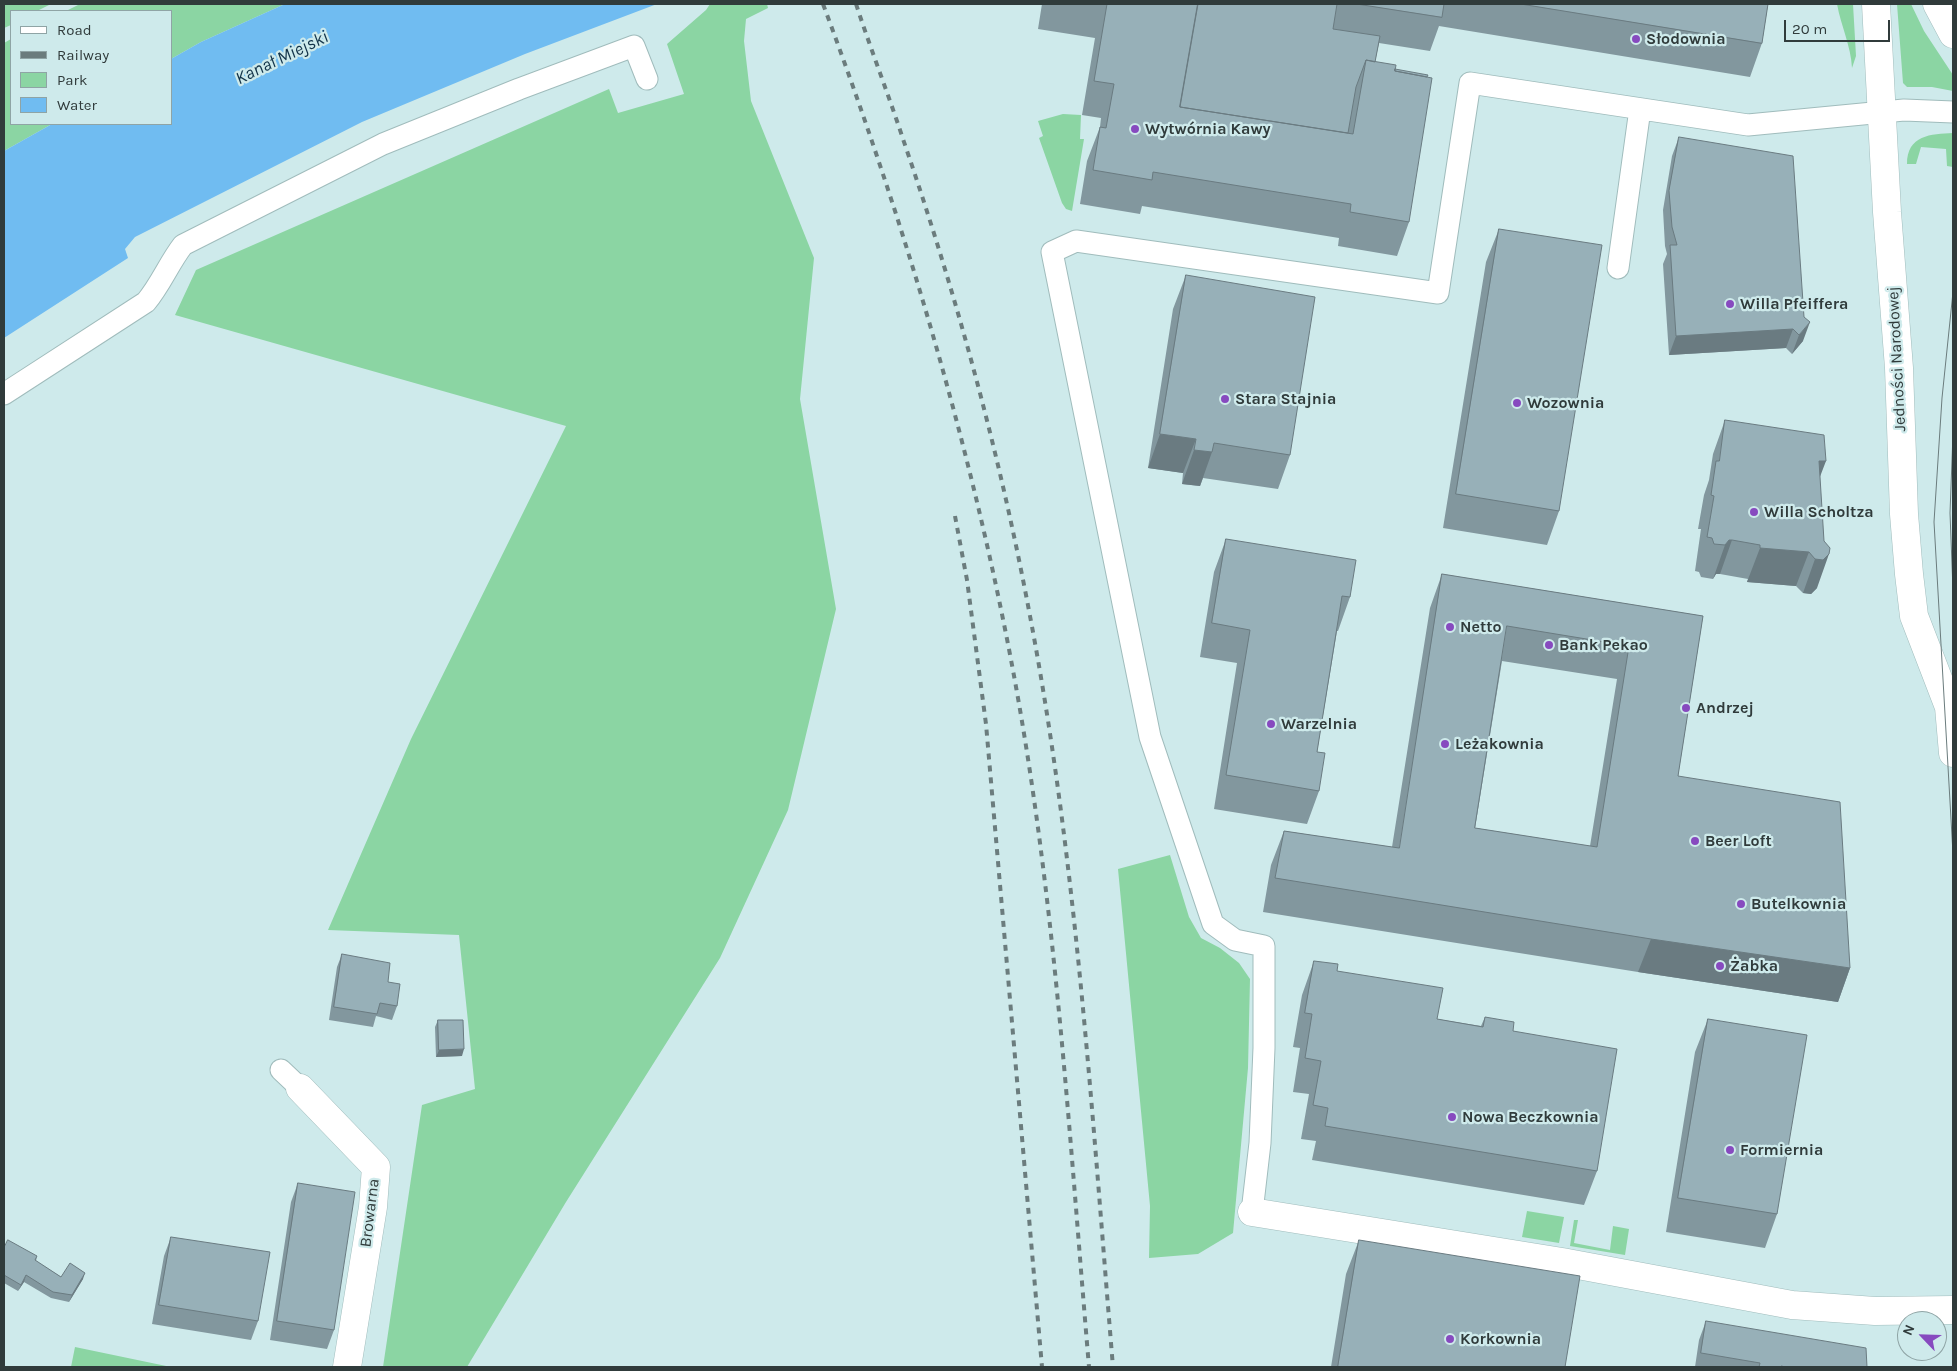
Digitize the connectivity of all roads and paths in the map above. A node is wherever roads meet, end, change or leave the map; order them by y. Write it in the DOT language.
graph roads {
  1 [pos="1876,4"];
  2 [pos="1937,4"];
  3 [pos="1953,34"];
  4 [pos="647,79"];
  5 [pos="1640,109"];
  6 [pos="1882,112"];
  7 [pos="1953,112"];
  8 [pos="1618,268"];
  9 [pos="4,394"];
  10 [pos="1951,698"];
  11 [pos="1953,753"];
  12 [pos="291,1079"];
  13 [pos="1252,1212"];
  14 [pos="1953,1310"];
  15 [pos="347,1367"];
  1 -- 6 [label="street, Jedności Narodowej"];
  2 -- 3 [label="street"];
  4 -- 9 [label="lane"];
  5 -- 6 [label="lane"];
  5 -- 8 [label="lane"];
  5 -- 13 [label="lane"];
  6 -- 7 [label="lane"];
  6 -- 10 [label="street, Jedności Narodowej"];
  10 -- 11 [label="street, Jedności Narodowej"];
  12 -- 15 [label="street, Browarna"];
  13 -- 14 [label="street"];
}
